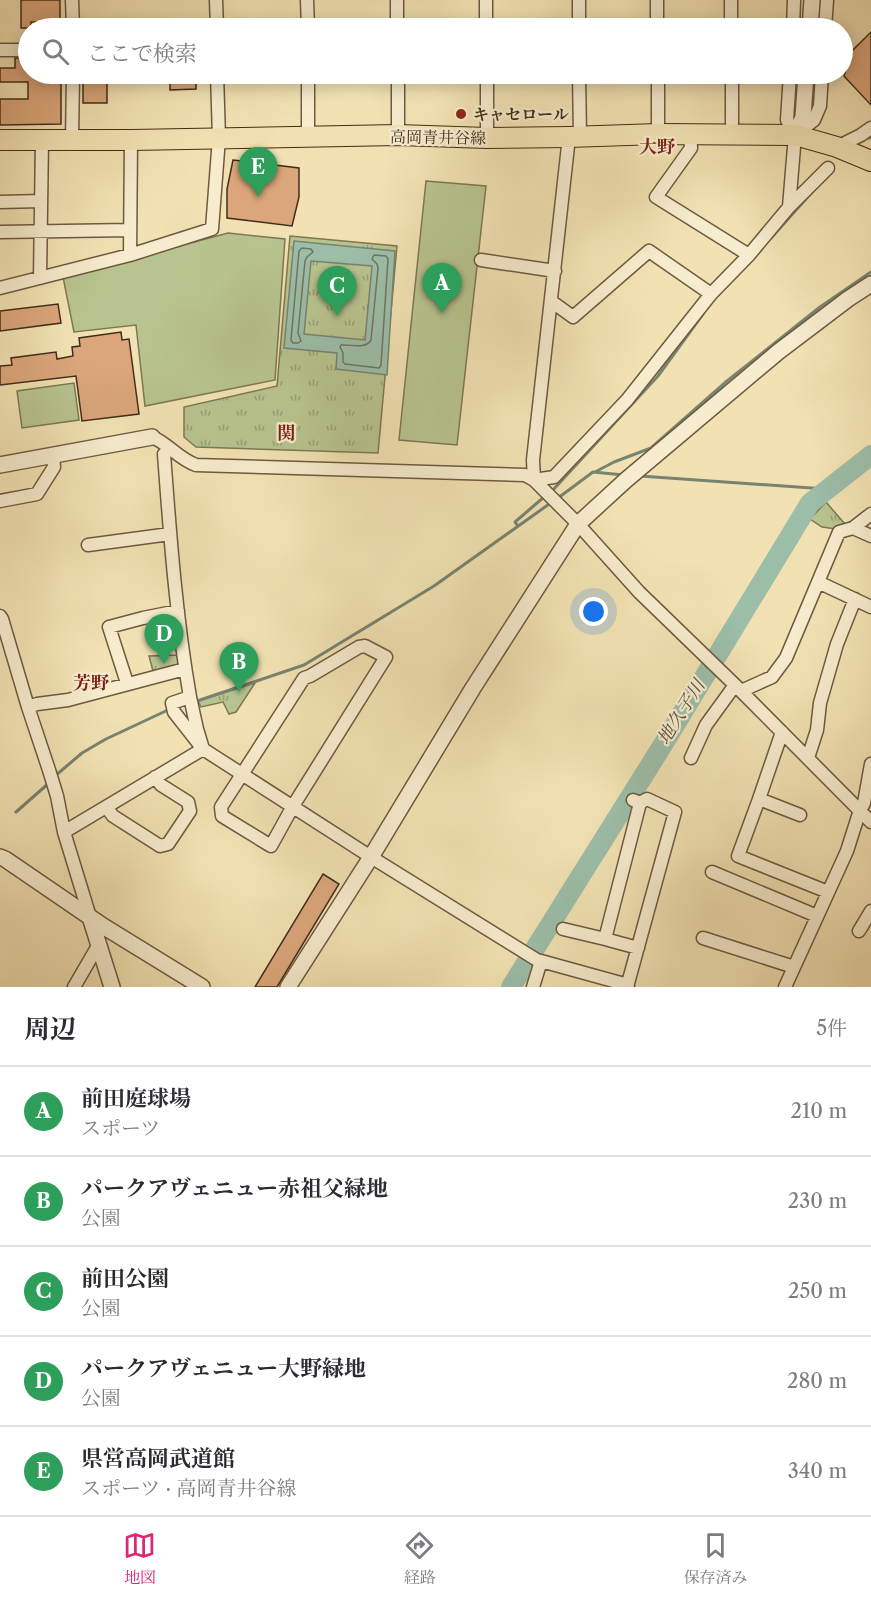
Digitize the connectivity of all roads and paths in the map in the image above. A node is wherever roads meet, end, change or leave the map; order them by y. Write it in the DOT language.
graph roads {
  1 [pos="72,0"];
  2 [pos="216,0"];
  3 [pos="307,0"];
  4 [pos="397,0"];
  5 [pos="486,0"];
  6 [pos="579,0"];
  7 [pos="657,0"];
  8 [pos="731,0"];
  9 [pos="794,0"];
  10 [pos="812,0"];
  11 [pos="827,0"];
  12 [pos="73,18"];
  13 [pos="216,18"];
  14 [pos="308,18"];
  15 [pos="397,18"];
  16 [pos="486,18"];
  17 [pos="579,18"];
  18 [pos="657,18"];
  19 [pos="732,18"];
  20 [pos="793,18"];
  21 [pos="811,18"];
  22 [pos="826,18"];
  23 [pos="0,50"];
  24 [pos="18,50"];
  25 [pos="73,84"];
  26 [pos="217,84"];
  27 [pos="308,84"];
  28 [pos="398,84"];
  29 [pos="487,84"];
  30 [pos="578,84"];
  31 [pos="658,84"];
  32 [pos="732,84"];
  33 [pos="789,84"];
  34 [pos="805,84"];
  35 [pos="821,84"];
  36 [pos="732,123"];
  37 [pos="871,128"];
  38 [pos="658,134"];
  39 [pos="690,134"];
  40 [pos="398,135"];
  41 [pos="795,135"];
  42 [pos="574,137"];
  43 [pos="219,138"];
  44 [pos="308,138"];
  45 [pos="487,138"];
  46 [pos="0,140"];
  47 [pos="42,140"];
  48 [pos="72,140"];
  49 [pos="131,140"];
  50 [pos="837,147"];
  51 [pos="871,161"];
  52 [pos="828,168"];
  53 [pos="41,201"];
  54 [pos="0,202"];
  55 [pos="789,207"];
  56 [pos="130,230"];
  57 [pos="40,231"];
  58 [pos="0,232"];
  59 [pos="130,255"];
  60 [pos="749,255"];
  61 [pos="481,260"];
  62 [pos="555,271"];
  63 [pos="40,278"];
  64 [pos="871,284"];
  65 [pos="0,288"];
  66 [pos="711,294"];
  67 [pos="551,301"];
  68 [pos="152,437"];
  69 [pos="170,449"];
  70 [pos="52,456"];
  71 [pos="0,465"];
  72 [pos="534,480"];
  73 [pos="0,501"];
  74 [pos="871,514"];
  75 [pos="578,524"];
  76 [pos="854,528"];
  77 [pos="170,534"];
  78 [pos="871,536"];
  79 [pos="88,545"];
  80 [pos="818,582"];
  81 [pos="855,599"];
  82 [pos="871,607"];
  83 [pos="178,611"];
  84 [pos="0,616"];
  85 [pos="185,669"];
  86 [pos="126,683"];
  87 [pos="738,688"];
  88 [pos="191,701"];
  89 [pos="28,707"];
  90 [pos="782,732"];
  91 [pos="203,749"];
  92 [pos="691,758"];
  93 [pos="808,758"];
  94 [pos="871,764"];
  95 [pos="242,774"];
  96 [pos="155,777"];
  97 [pos="759,799"];
  98 [pos="293,806"];
  99 [pos="106,807"];
  100 [pos="860,810"];
  101 [pos="800,815"];
  102 [pos="871,822"];
  103 [pos="64,832"];
  104 [pos="0,857"];
  105 [pos="370,857"];
  106 [pos="712,872"];
  107 [pos="828,892"];
  108 [pos="871,911"];
  109 [pos="817,916"];
  110 [pos="90,917"];
  111 [pos="563,929"];
  112 [pos="859,931"];
  113 [pos="604,939"];
  114 [pos="703,939"];
  115 [pos="99,944"];
  116 [pos="638,948"];
  117 [pos="534,958"];
  118 [pos="794,967"];
  119 [pos="628,986"];
  120 [pos="74,987"];
  121 [pos="112,987"];
  122 [pos="202,987"];
  123 [pos="288,987"];
  124 [pos="533,987"];
  125 [pos="785,987"];
  1 -- 12 [label="street"];
  2 -- 13 [label="street"];
  3 -- 14 [label="street"];
  4 -- 15 [label="street"];
  5 -- 16 [label="street"];
  6 -- 17 [label="street"];
  7 -- 18 [label="street"];
  8 -- 19 [label="street"];
  9 -- 20 [label="street"];
  10 -- 21 [label="street"];
  11 -- 22 [label="street"];
  23 -- 24 [label="street"];
  25 -- 48 [label="street"];
  26 -- 43 [label="street"];
  27 -- 44 [label="street"];
  28 -- 40 [label="street"];
  29 -- 45 [label="street"];
  30 -- 42 [label="street"];
  31 -- 38 [label="street"];
  32 -- 36 [label="street"];
  33 -- 41 [label="street"];
  34 -- 41 [label="street"];
  35 -- 41 [label="street"];
  37 -- 50 [label="street"];
  38 -- 39 [label="main road, 高岡青井谷線"];
  38 -- 42 [label="main road, 高岡青井谷線"];
  39 -- 41 [label="main road, 高岡青井谷線"];
  39 -- 60 [label="street"];
  40 -- 44 [label="main road, 高岡青井谷線"];
  40 -- 45 [label="main road, 高岡青井谷線"];
  41 -- 50 [label="main road, 高岡青井谷線"];
  41 -- 55 [label="street"];
  42 -- 45 [label="main road, 高岡青井谷線"];
  42 -- 62 [label="street"];
  43 -- 44 [label="main road, 高岡青井谷線"];
  43 -- 49 [label="main road, 高岡青井谷線"];
  43 -- 59 [label="street"];
  46 -- 47 [label="main road, 高岡青井谷線"];
  47 -- 48 [label="main road, 高岡青井谷線"];
  47 -- 53 [label="street"];
  48 -- 49 [label="main road, 高岡青井谷線"];
  49 -- 56 [label="street"];
  50 -- 51 [label="main road, 高岡青井谷線"];
  52 -- 55 [label="street"];
  53 -- 54 [label="street"];
  53 -- 57 [label="street"];
  55 -- 60 [label="street"];
  56 -- 57 [label="street"];
  56 -- 59 [label="street"];
  57 -- 58 [label="street"];
  57 -- 63 [label="street"];
  59 -- 63 [label="street"];
  60 -- 66 [label="street"];
  61 -- 62 [label="street"];
  62 -- 67 [label="street"];
  63 -- 65 [label="street"];
  64 -- 75 [label="street"];
  66 -- 67 [label="street"];
  66 -- 72 [label="street"];
  67 -- 72 [label="street"];
  68 -- 69 [label="street"];
  68 -- 70 [label="street"];
  69 -- 72 [label="street"];
  69 -- 77 [label="street"];
  70 -- 71 [label="street"];
  70 -- 73 [label="street"];
  72 -- 75 [label="street"];
  74 -- 76 [label="street"];
  75 -- 87 [label="street"];
  75 -- 105 [label="street"];
  76 -- 78 [label="street"];
  76 -- 80 [label="street"];
  77 -- 79 [label="street"];
  77 -- 83 [label="street"];
  80 -- 81 [label="street"];
  80 -- 87 [label="street"];
  81 -- 82 [label="street"];
  81 -- 93 [label="street"];
  83 -- 85 [label="street"];
  83 -- 86 [label="street"];
  84 -- 89 [label="street"];
  85 -- 86 [label="street"];
  85 -- 88 [label="street"];
  86 -- 89 [label="street"];
  87 -- 90 [label="street"];
  87 -- 92 [label="street"];
  88 -- 91 [label="street"];
  88 -- 91 [label="street"];
  89 -- 103 [label="street"];
  90 -- 93 [label="street"];
  90 -- 97 [label="street"];
  91 -- 95 [label="street"];
  91 -- 96 [label="street"];
  93 -- 100 [label="street"];
  94 -- 100 [label="street"];
  95 -- 98 [label="street"];
  95 -- 98 [label="street"];
  95 -- 98 [label="street"];
  96 -- 99 [label="street"];
  96 -- 99 [label="street"];
  97 -- 101 [label="street"];
  97 -- 107 [label="street"];
  98 -- 105 [label="street"];
  99 -- 103 [label="street"];
  100 -- 102 [label="street"];
  100 -- 107 [label="street"];
  103 -- 110 [label="street"];
  104 -- 110 [label="street"];
  105 -- 117 [label="street"];
  105 -- 123 [label="street"];
  106 -- 109 [label="street"];
  107 -- 109 [label="street"];
  108 -- 112 [label="street"];
  109 -- 118 [label="street"];
  110 -- 115 [label="street"];
  110 -- 122 [label="street"];
  111 -- 113 [label="street"];
  113 -- 116 [label="street"];
  113 -- 116 [label="street"];
  114 -- 118 [label="street"];
  115 -- 120 [label="street"];
  115 -- 121 [label="street"];
  116 -- 119 [label="street"];
  117 -- 119 [label="street"];
  117 -- 124 [label="street"];
  118 -- 125 [label="street"];
}
